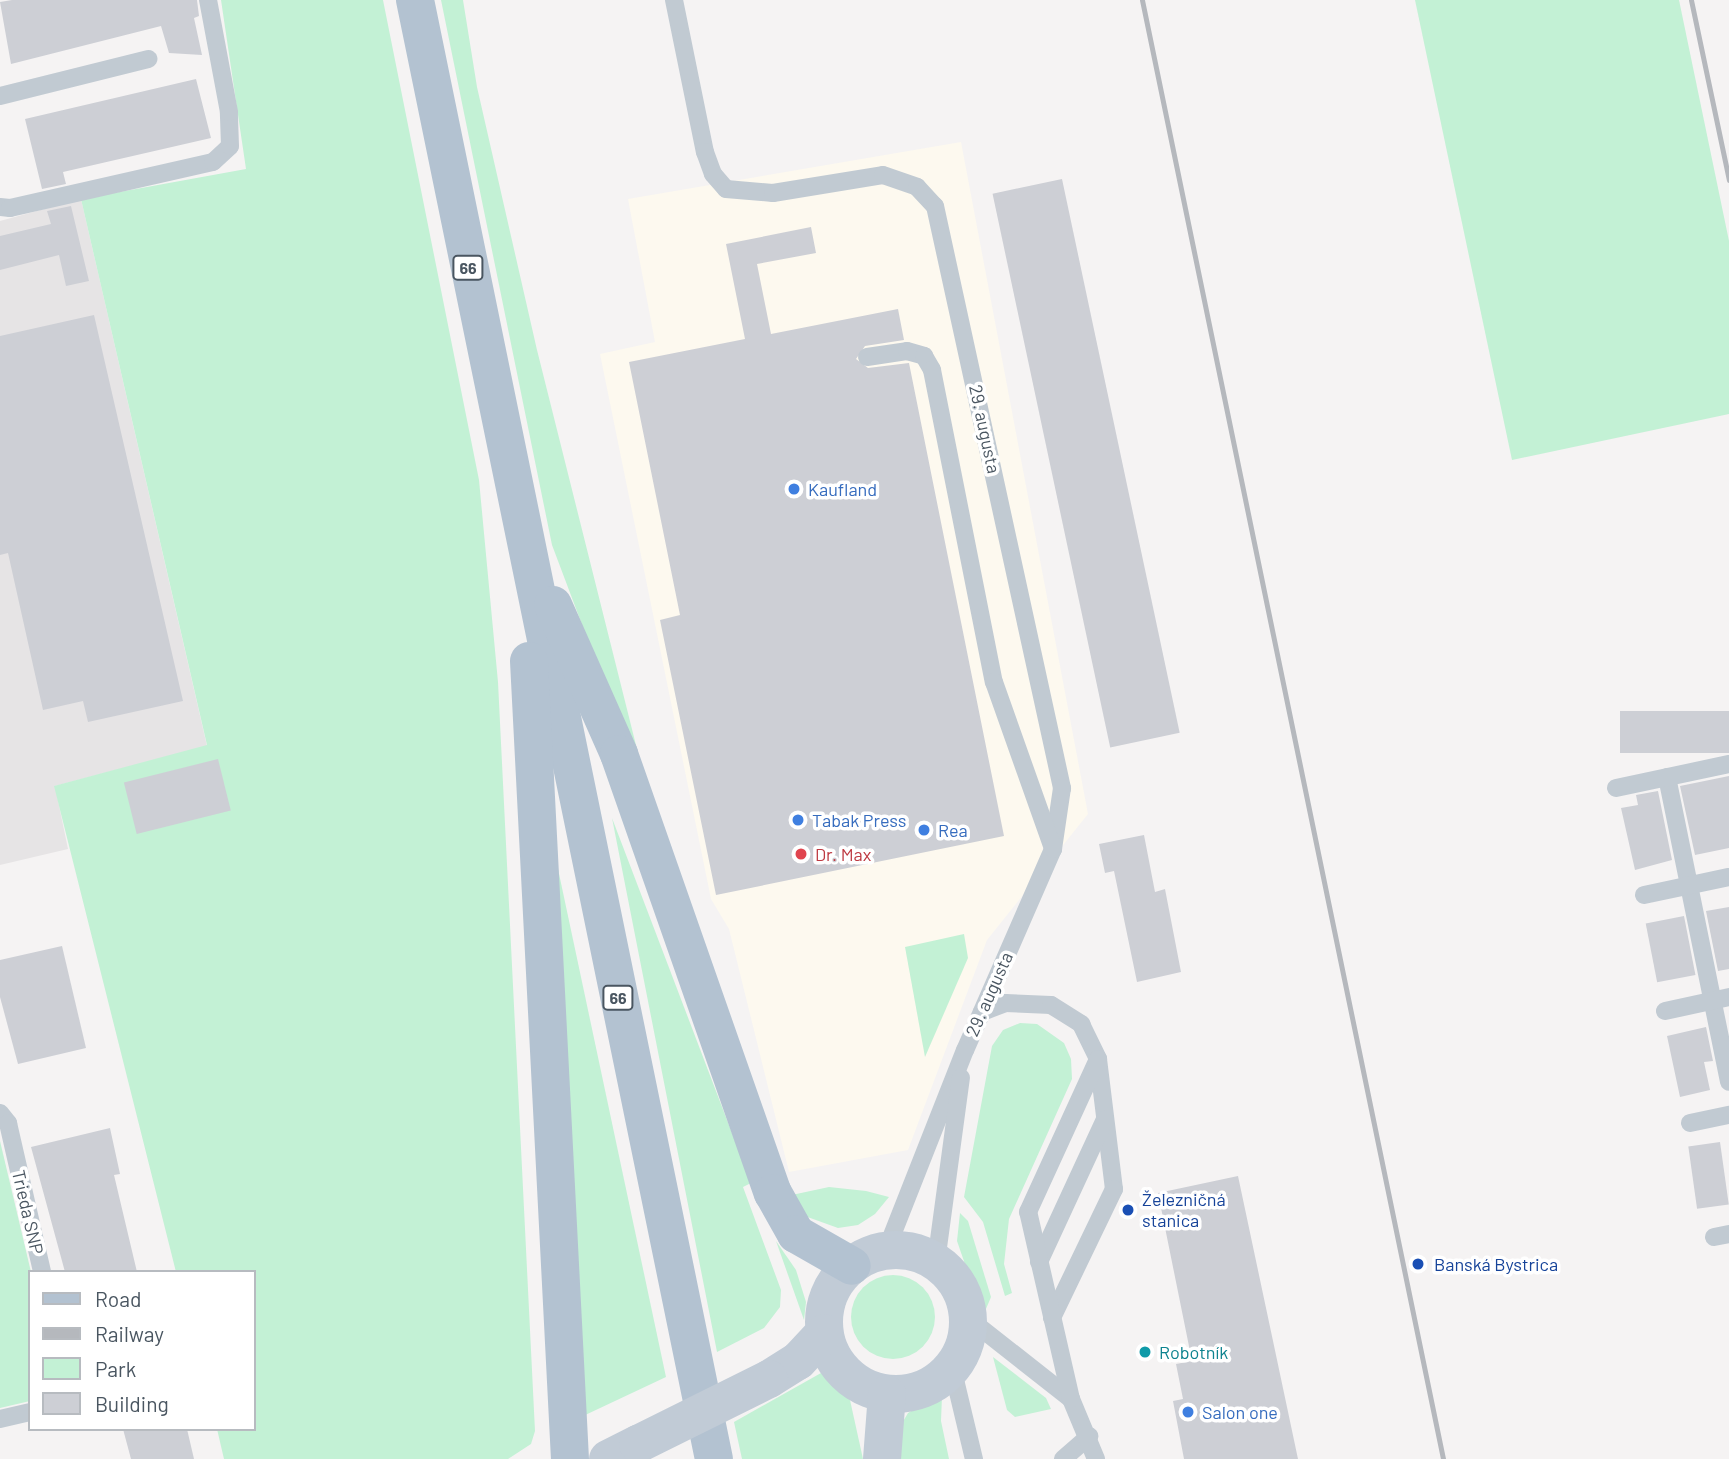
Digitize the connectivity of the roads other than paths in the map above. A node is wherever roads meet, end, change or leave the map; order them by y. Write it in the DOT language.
graph roads {
  1 [pos="208,0"];
  2 [pos="415,0"];
  3 [pos="674,0"];
  4 [pos="148,59"];
  5 [pos="0,96"];
  6 [pos="0,206"];
  7 [pos="867,357"];
  8 [pos="523,536"];
  9 [pos="1729,764"];
  10 [pos="1667,778"];
  11 [pos="1616,789"];
  12 [pos="1053,849"];
  13 [pos="1729,877"];
  14 [pos="1689,886"];
  15 [pos="1644,895"];
  16 [pos="1721,999"];
  17 [pos="1665,1011"];
  18 [pos="982,1012"];
  19 [pos="965,1050"];
  20 [pos="1098,1059"];
  21 [pos="1729,1082"];
  22 [pos="0,1113"];
  23 [pos="1729,1115"];
  24 [pos="1105,1118"];
  25 [pos="1690,1123"];
  26 [pos="886,1251"];
  27 [pos="936,1262"];
  28 [pos="1039,1262"];
  29 [pos="852,1266"];
  30 [pos="41,1270"];
  31 [pos="968,1318"];
  32 [pos="1052,1318"];
  33 [pos="824,1333"];
  34 [pos="952,1367"];
  35 [pos="887,1394"];
  36 [pos="1071,1399"];
  37 [pos="28,1412"];
  38 [pos="0,1419"];
  39 [pos="1089,1436"];
  40 [pos="623,1451"];
  41 [pos="570,1459"];
  42 [pos="714,1459"];
  43 [pos="882,1459"];
  44 [pos="974,1459"];
  45 [pos="1063,1459"];
  46 [pos="1096,1459"];
  1 -- 6 [label="lane"];
  2 -- 8 [label="main road, 66"];
  3 -- 12 [label="lane, 29. augusta"];
  4 -- 5 [label="lane"];
  7 -- 12 [label="lane"];
  8 -- 29 [label="main road"];
  8 -- 41 [label="main road"];
  8 -- 42 [label="main road, 66"];
  9 -- 10 [label="lane"];
  10 -- 11 [label="lane"];
  10 -- 14 [label="lane"];
  12 -- 18 [label="lane, 29. augusta"];
  13 -- 14 [label="lane"];
  14 -- 15 [label="lane"];
  14 -- 16 [label="lane"];
  16 -- 17 [label="lane"];
  16 -- 21 [label="lane"];
  18 -- 19 [label="lane, 29. augusta"];
  18 -- 20 [label="lane"];
  19 -- 26 [label="lane, 29. augusta"];
  19 -- 27 [label="lane, 29. augusta"];
  20 -- 24 [label="lane"];
  20 -- 28 [label="lane"];
  22 -- 30 [label="lane, Trieda SNP"];
  23 -- 25 [label="lane"];
  24 -- 28 [label="lane"];
  24 -- 32 [label="lane"];
  26 -- 27 [label="street"];
  26 -- 29 [label="street"];
  27 -- 31 [label="street"];
  28 -- 32 [label="lane"];
  29 -- 33 [label="street"];
  31 -- 34 [label="street"];
  31 -- 36 [label="lane"];
  32 -- 36 [label="lane"];
  33 -- 35 [label="street"];
  33 -- 40 [label="street, bridge"];
  34 -- 35 [label="street"];
  34 -- 44 [label="lane"];
  35 -- 43 [label="street"];
  36 -- 39 [label="lane"];
  37 -- 38 [label="lane"];
  39 -- 45 [label="lane"];
  39 -- 46 [label="lane"];
}
